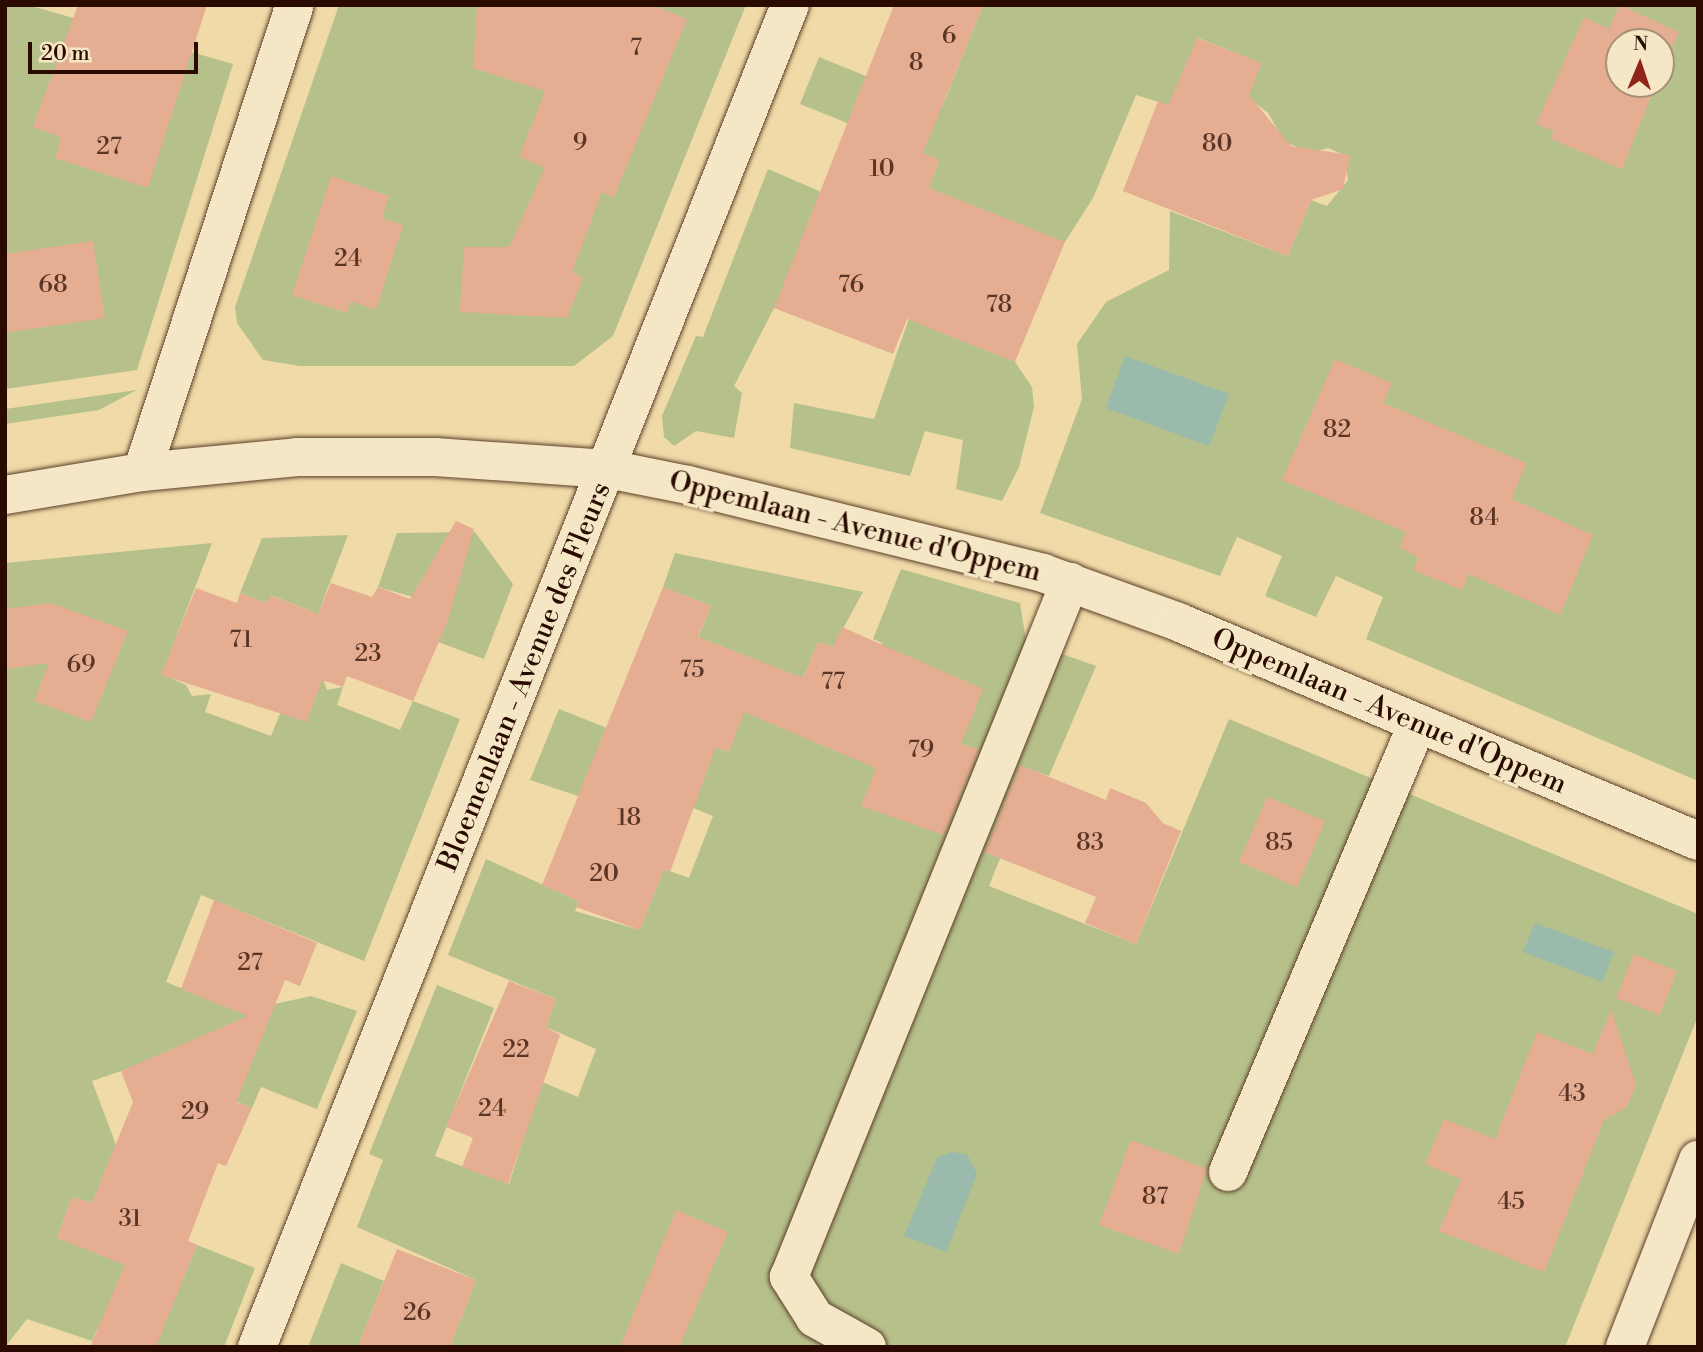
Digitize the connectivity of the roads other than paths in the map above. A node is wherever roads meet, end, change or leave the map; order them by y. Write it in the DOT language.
graph roads {
  1 [pos="295,5"];
  2 [pos="790,5"];
  3 [pos="608,469"];
  4 [pos="142,472"];
  5 [pos="5,495"];
  6 [pos="1070,582"];
  7 [pos="1417,724"];
  8 [pos="1698,841"];
  9 [pos="1698,1160"];
  10 [pos="1228,1172"];
  11 [pos="257,1347"];
  12 [pos="867,1347"];
  13 [pos="1625,1347"];
  1 -- 4 [label="street"];
  2 -- 3 [label="street, Bloemenlaan - Avenue des Fleurs"];
  3 -- 4 [label="street, Oppemlaan - Avenue d'Oppem"];
  3 -- 6 [label="street, Oppemlaan - Avenue d'Oppem"];
  3 -- 11 [label="street, Bloemenlaan - Avenue des Fleurs"];
  4 -- 5 [label="street, Oppemlaan - Avenue d'Oppem"];
  6 -- 7 [label="street, Oppemlaan - Avenue d'Oppem"];
  6 -- 12 [label="street"];
  7 -- 8 [label="street, Oppemlaan - Avenue d'Oppem"];
  7 -- 10 [label="street"];
  9 -- 13 [label="street"];
}
